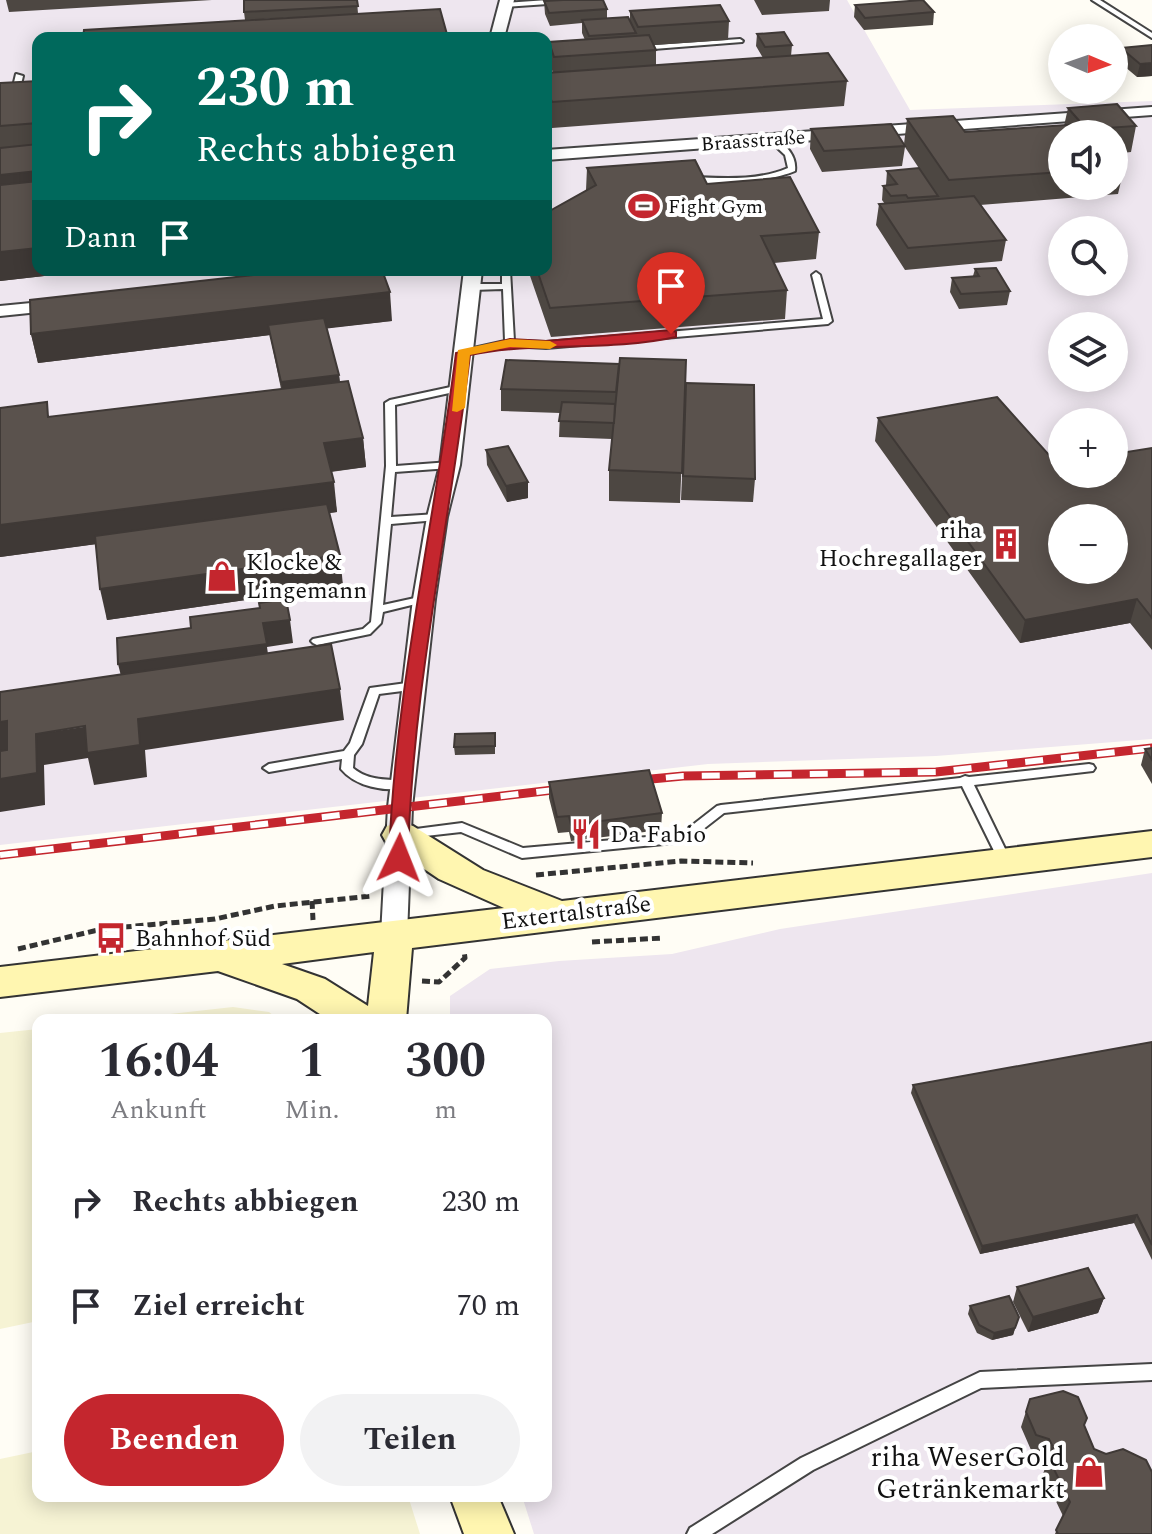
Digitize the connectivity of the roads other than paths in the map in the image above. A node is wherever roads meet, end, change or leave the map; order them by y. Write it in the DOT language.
graph roads {
  1 [pos="577,0"];
  2 [pos="1095,0"];
  3 [pos="506,2"];
  4 [pos="498,32"];
  5 [pos="1152,36"];
  6 [pos="740,41"];
  7 [pos="636,48"];
  8 [pos="19,76"];
  9 [pos="0,97"];
  10 [pos="1152,111"];
  11 [pos="773,139"];
  12 [pos="552,155"];
  13 [pos="681,178"];
  14 [pos="816,275"];
  15 [pos="506,276"];
  16 [pos="472,278"];
  17 [pos="507,286"];
  18 [pos="79,303"];
  19 [pos="0,311"];
  20 [pos="510,343"];
  21 [pos="463,353"];
  22 [pos="460,388"];
  23 [pos="450,465"];
  24 [pos="390,469"];
  25 [pos="437,517"];
  26 [pos="386,521"];
  27 [pos="424,599"];
  28 [pos="378,610"];
  29 [pos="317,641"];
  30 [pos="414,686"];
  31 [pos="348,754"];
  32 [pos="269,768"];
  33 [pos="1089,768"];
  34 [pos="965,780"];
  35 [pos="403,785"];
  36 [pos="400,835"];
  37 [pos="1152,844"];
  38 [pos="1005,861"];
  39 [pos="567,913"];
  40 [pos="394,935"];
  41 [pos="219,958"];
  42 [pos="8,966"];
  43 [pos="350,1014"];
  44 [pos="387,1014"];
  45 [pos="1152,1372"];
  46 [pos="476,1502"];
  47 [pos="489,1534"];
  48 [pos="696,1534"];
  1 -- 3 [label="lane"];
  2 -- 5 [label="lane"];
  3 -- 4 [label="street"];
  6 -- 7 [label="lane"];
  8 -- 9 [label="lane"];
  10 -- 11 [label="street, Braasstraße"];
  11 -- 12 [label="street, Braasstraße"];
  11 -- 13 [label="lane"];
  14 -- 20 [label="lane"];
  15 -- 17 [label="lane"];
  16 -- 17 [label="lane"];
  16 -- 21 [label="street"];
  17 -- 20 [label="lane"];
  18 -- 19 [label="street"];
  20 -- 21 [label="lane"];
  21 -- 22 [label="street"];
  22 -- 23 [label="street"];
  22 -- 24 [label="lane"];
  23 -- 24 [label="lane"];
  23 -- 25 [label="street"];
  24 -- 26 [label="lane"];
  25 -- 26 [label="lane"];
  25 -- 27 [label="street"];
  26 -- 28 [label="lane"];
  27 -- 28 [label="lane"];
  27 -- 30 [label="street"];
  28 -- 29 [label="lane"];
  30 -- 31 [label="lane"];
  30 -- 35 [label="street"];
  31 -- 32 [label="lane"];
  31 -- 35 [label="lane"];
  33 -- 34 [label="lane"];
  34 -- 36 [label="lane"];
  34 -- 38 [label="lane"];
  35 -- 36 [label="street"];
  36 -- 39 [label="main road"];
  36 -- 40 [label="street"];
  37 -- 38 [label="main road, Extertalstraße"];
  38 -- 39 [label="main road, Extertalstraße"];
  39 -- 40 [label="main road, Extertalstraße"];
  40 -- 41 [label="main road, Extertalstraße"];
  40 -- 44 [label="main road"];
  41 -- 42 [label="main road, Extertalstraße"];
  41 -- 43 [label="main road"];
  45 -- 48 [label="lane"];
  46 -- 47 [label="main road"];
}
